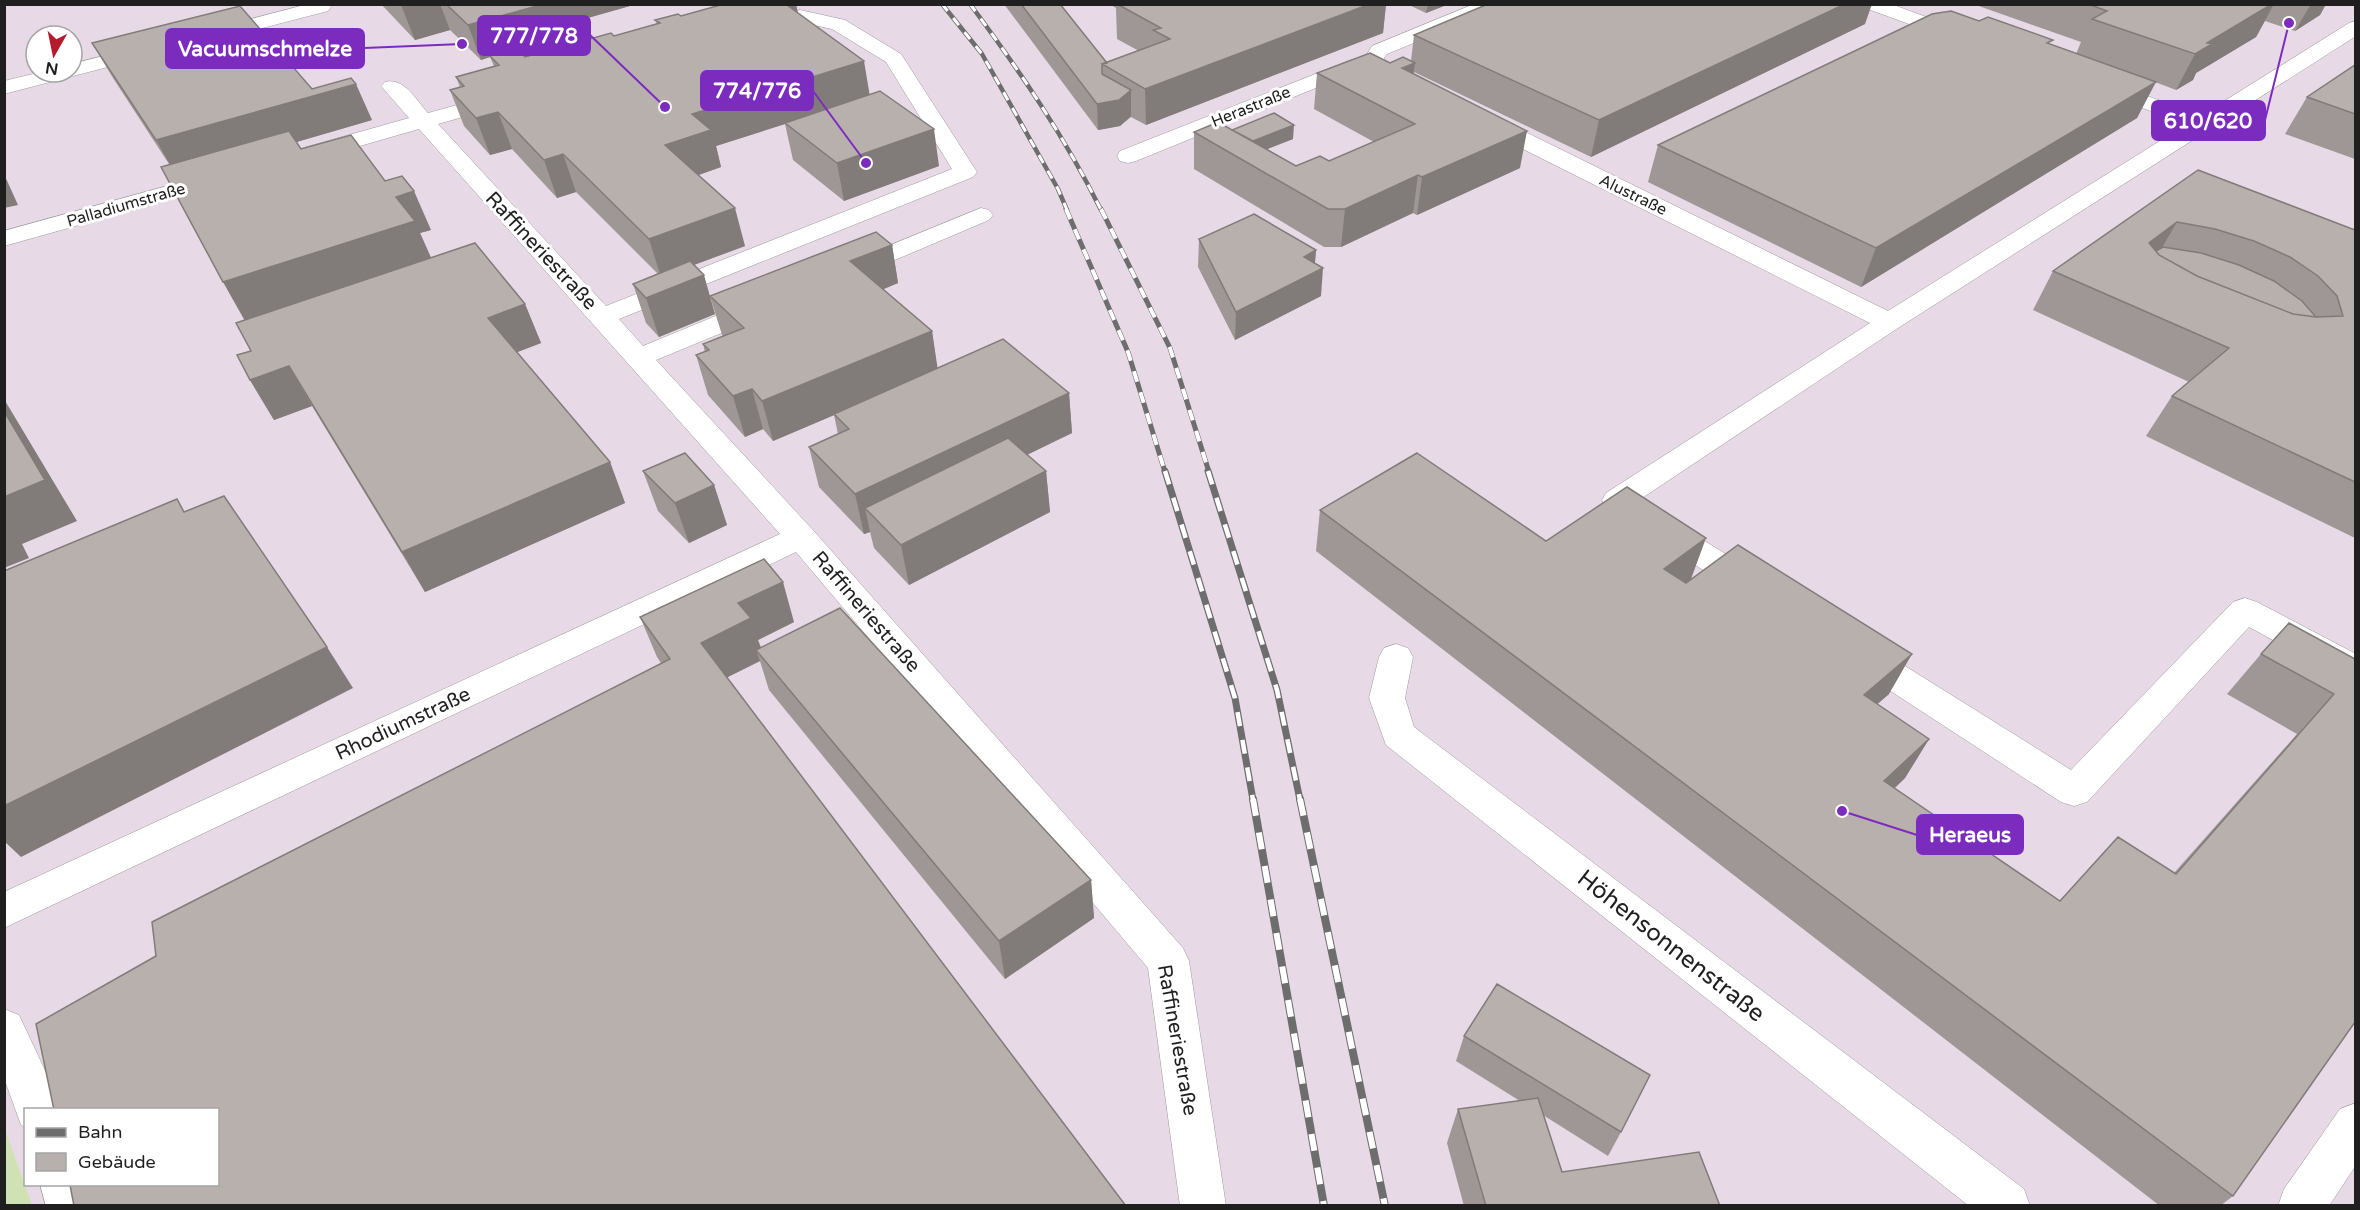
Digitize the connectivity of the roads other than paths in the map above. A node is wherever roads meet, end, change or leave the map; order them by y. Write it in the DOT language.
graph roads {
  1 [pos="1492,4"];
  2 [pos="1872,4"];
  3 [pos="321,7"];
  4 [pos="1932,9"];
  5 [pos="1913,19"];
  6 [pos="1395,24"];
  7 [pos="2355,27"];
  8 [pos="732,33"];
  9 [pos="1416,34"];
  10 [pos="196,39"];
  11 [pos="1980,43"];
  12 [pos="162,47"];
  13 [pos="1380,65"];
  14 [pos="84,67"];
  15 [pos="2081,79"];
  16 [pos="24,83"];
  17 [pos="392,86"];
  18 [pos="4,88"];
  19 [pos="1425,91"];
  20 [pos="525,92"];
  21 [pos="1467,112"];
  22 [pos="422,122"];
  23 [pos="2205,123"];
  24 [pos="1206,141"];
  25 [pos="1128,156"];
  26 [pos="286,160"];
  27 [pos="241,172"];
  28 [pos="981,215"];
  29 [pos="4,239"];
  30 [pos="830,278"];
  31 [pos="786,296"];
  32 [pos="602,317"];
  33 [pos="1889,322"];
  34 [pos="639,358"];
  35 [pos="801,537"];
  36 [pos="1776,601"];
  37 [pos="1836,639"];
  38 [pos="1396,657"];
  39 [pos="2355,670"];
  40 [pos="4,911"];
  41 [pos="4,1029"];
  42 [pos="37,1108"];
  43 [pos="2355,1125"];
  44 [pos="63,1186"];
  45 [pos="70,1206"];
  46 [pos="1203,1206"];
  47 [pos="2007,1206"];
  48 [pos="2301,1206"];
  1 -- 9 [label="lane, Herastraße"];
  2 -- 5 [label="lane"];
  3 -- 10 [label="lane"];
  4 -- 5 [label="lane"];
  5 -- 11 [label="lane"];
  6 -- 9 [label="lane"];
  7 -- 23 [label="lane"];
  8 -- 32 [label="lane"];
  9 -- 13 [label="lane, Herastraße"];
  12 -- 14 [label="lane"];
  13 -- 19 [label="lane"];
  13 -- 24 [label="lane"];
  13 -- 25 [label="lane, Herastraße"];
  15 -- 23 [label="lane"];
  16 -- 18 [label="lane"];
  17 -- 22 [label="lane, Raffineriestraße"];
  20 -- 22 [label="lane"];
  21 -- 33 [label="lane, Alustraße"];
  22 -- 26 [label="lane"];
  22 -- 32 [label="lane, Raffineriestraße"];
  23 -- 33 [label="lane"];
  27 -- 29 [label="lane, Palladiumstraße"];
  28 -- 30 [label="lane"];
  31 -- 34 [label="lane"];
  32 -- 34 [label="lane, Raffineriestraße"];
  33 -- 36 [label="lane"];
  34 -- 35 [label="lane, Raffineriestraße"];
  35 -- 40 [label="lane, Rhodiumstraße"];
  35 -- 46 [label="lane, Raffineriestraße"];
  37 -- 39 [label="lane"];
  38 -- 47 [label="lane, Höhensonnenstraße"];
  41 -- 42 [label="lane"];
  43 -- 48 [label="lane"];
  44 -- 45 [label="lane"];
}
